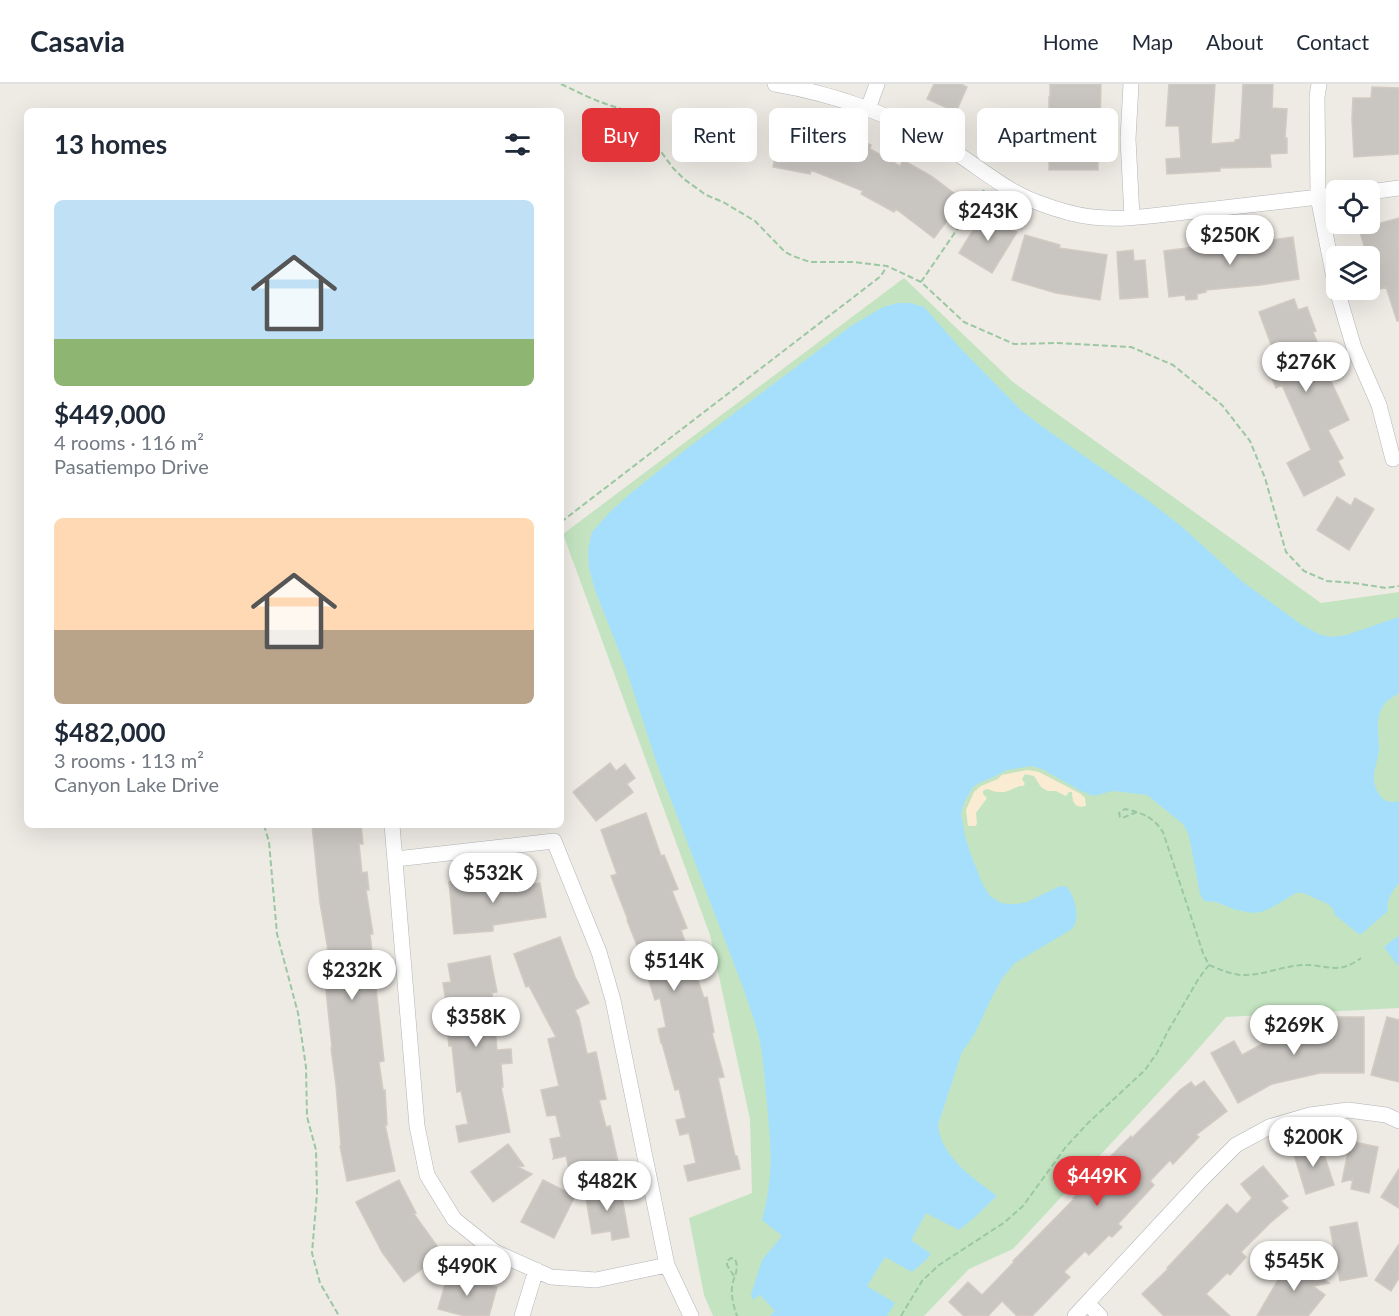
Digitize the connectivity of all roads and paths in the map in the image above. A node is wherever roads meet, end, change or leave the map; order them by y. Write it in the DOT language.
graph roads {
  1 [pos="561,84"];
  2 [pos="776,84"];
  3 [pos="877,84"];
  4 [pos="1131,84"];
  5 [pos="1319,84"];
  6 [pos="865,108"];
  7 [pos="868,109"];
  8 [pos="993,178"];
  9 [pos="1399,189"];
  10 [pos="1380,191"];
  11 [pos="1326,196"];
  12 [pos="1318,197"];
  13 [pos="1132,217"];
  14 [pos="1328,246"];
  15 [pos="887,266"];
  16 [pos="921,282"];
  17 [pos="1340,300"];
  18 [pos="1393,459"];
  19 [pos="564,520"];
  20 [pos="1399,586"];
  21 [pos="1137,812"];
  22 [pos="265,828"];
  23 [pos="392,828"];
  24 [pos="396,859"];
  25 [pos="1361,958"];
  26 [pos="1209,965"];
  27 [pos="1399,1121"];
  28 [pos="667,1265"];
  29 [pos="536,1270"];
  30 [pos="734,1276"];
  31 [pos="1087,1303"];
  32 [pos="339,1316"];
  33 [pos="522,1316"];
  34 [pos="691,1316"];
  35 [pos="737,1316"];
  36 [pos="901,1316"];
  37 [pos="1075,1316"];
  38 [pos="1100,1316"];
  1 -- 15 [label="path"];
  2 -- 6 [label="street"];
  3 -- 7 [label="street"];
  4 -- 13 [label="street"];
  5 -- 12 [label="street"];
  7 -- 8 [label="street"];
  8 -- 13 [label="street"];
  8 -- 16 [label="path"];
  9 -- 10 [label="street"];
  11 -- 12 [label="street"];
  12 -- 13 [label="street"];
  12 -- 14 [label="street"];
  15 -- 16 [label="path"];
  15 -- 19 [label="path"];
  16 -- 20 [label="path"];
  17 -- 18 [label="street"];
  21 -- 21 [label="path"];
  21 -- 26 [label="path"];
  22 -- 32 [label="path"];
  23 -- 24 [label="street"];
  24 -- 28 [label="street"];
  24 -- 29 [label="street"];
  25 -- 26 [label="path"];
  26 -- 36 [label="path"];
  27 -- 31 [label="street"];
  28 -- 29 [label="street"];
  28 -- 34 [label="street"];
  29 -- 33 [label="street"];
  30 -- 30 [label="path"];
  30 -- 35 [label="path"];
  31 -- 37 [label="street"];
  31 -- 38 [label="street"];
}
